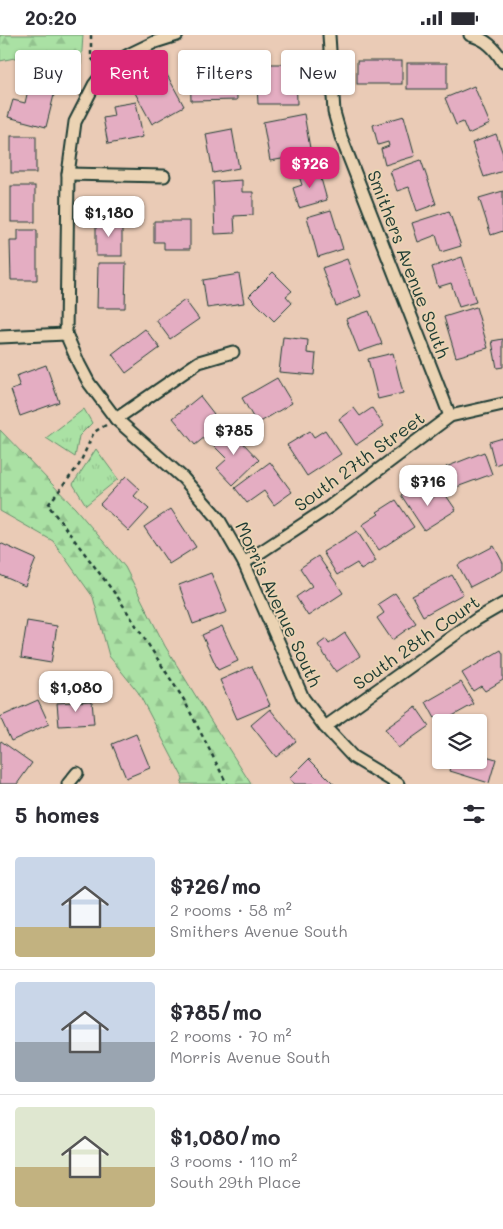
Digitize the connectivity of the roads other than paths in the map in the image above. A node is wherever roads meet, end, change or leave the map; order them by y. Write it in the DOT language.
graph roads {
  1 [pos="177,35"];
  2 [pos="330,35"];
  3 [pos="470,35"];
  4 [pos="503,61"];
  5 [pos="68,174"];
  6 [pos="164,176"];
  7 [pos="66,334"];
  8 [pos="0,337"];
  9 [pos="233,352"];
  10 [pos="503,404"];
  11 [pos="450,416"];
  12 [pos="116,419"];
  13 [pos="244,563"];
  14 [pos="503,604"];
  15 [pos="326,727"];
  16 [pos="77,773"];
  17 [pos="68,784"];
  18 [pos="398,784"];
  1 -- 5 [label="street, Morris Avenue South"];
  2 -- 11 [label="street, Smithers Avenue South"];
  3 -- 4 [label="street"];
  5 -- 6 [label="street"];
  5 -- 7 [label="street, Morris Avenue South"];
  7 -- 8 [label="street"];
  7 -- 12 [label="street, Morris Avenue South"];
  9 -- 12 [label="street"];
  10 -- 11 [label="street, South 27th Street"];
  11 -- 13 [label="street, South 27th Street"];
  12 -- 13 [label="street, Morris Avenue South"];
  13 -- 15 [label="street, Morris Avenue South"];
  14 -- 15 [label="street, South 28th Court"];
  15 -- 18 [label="street, Morris Avenue South"];
  16 -- 17 [label="street"];
}
